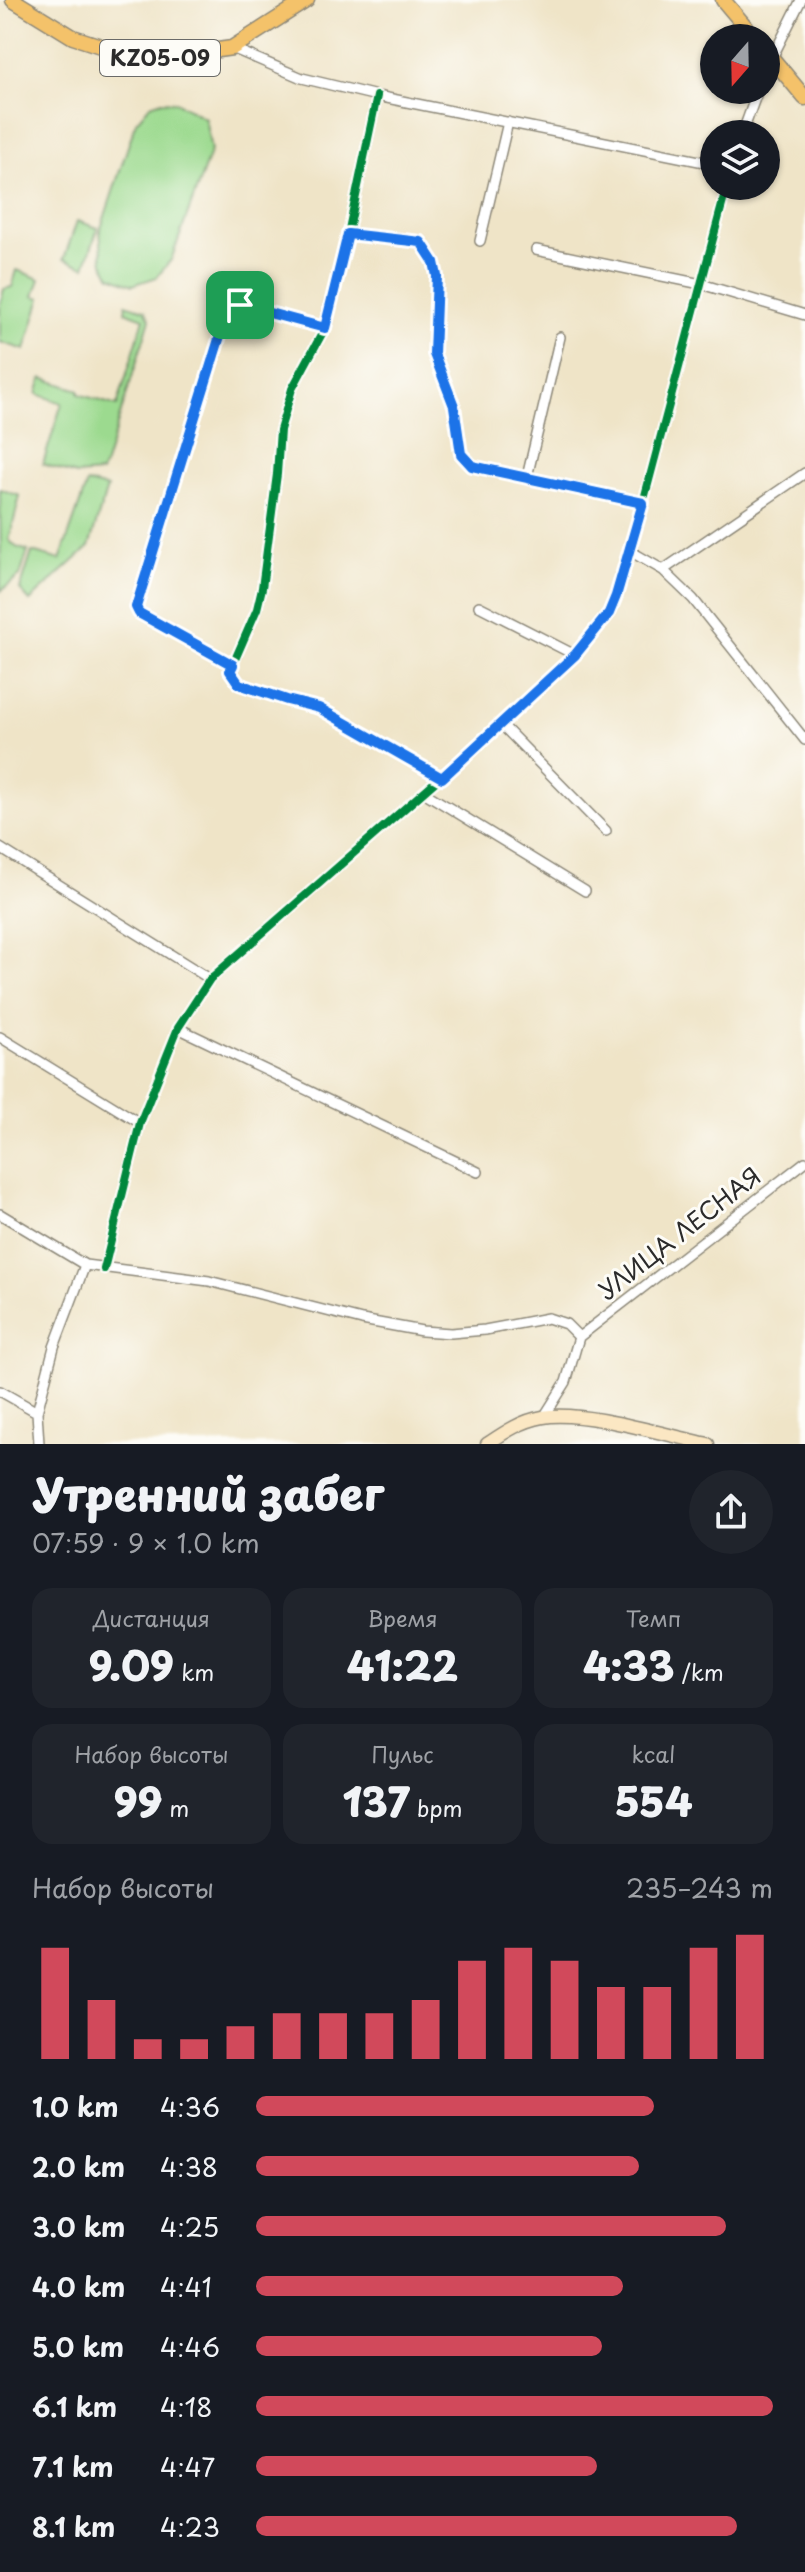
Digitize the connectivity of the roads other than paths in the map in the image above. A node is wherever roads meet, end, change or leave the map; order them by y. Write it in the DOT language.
graph roads {
  1 [pos="13,0"];
  2 [pos="307,0"];
  3 [pos="723,0"];
  4 [pos="801,0"];
  5 [pos="743,24"];
  6 [pos="780,38"];
  7 [pos="232,48"];
  8 [pos="780,72"];
  9 [pos="377,96"];
  10 [pos="805,98"];
  11 [pos="508,122"];
  12 [pos="700,161"];
  13 [pos="723,200"];
  14 [pos="348,234"];
  15 [pos="480,241"];
  16 [pos="536,250"];
  17 [pos="701,284"];
  18 [pos="805,315"];
  19 [pos="325,328"];
  20 [pos="560,337"];
  21 [pos="805,473"];
  22 [pos="527,477"];
  23 [pos="643,503"];
  24 [pos="630,551"];
  25 [pos="663,570"];
  26 [pos="479,606"];
  27 [pos="575,655"];
  28 [pos="233,665"];
  29 [pos="501,724"];
  30 [pos="805,740"];
  31 [pos="442,778"];
  32 [pos="425,793"];
  33 [pos="606,831"];
  34 [pos="0,848"];
  35 [pos="585,891"];
  36 [pos="210,979"];
  37 [pos="178,1028"];
  38 [pos="0,1037"];
  39 [pos="140,1123"];
  40 [pos="805,1162"];
  41 [pos="478,1172"];
  42 [pos="0,1214"];
  43 [pos="85,1265"];
  44 [pos="104,1269"];
  45 [pos="579,1337"];
  46 [pos="0,1391"];
  47 [pos="37,1412"];
  48 [pos="544,1417"];
  49 [pos="39,1444"];
  50 [pos="487,1444"];
  51 [pos="708,1444"];
  1 -- 7 [label="main road, KZ05-09"];
  2 -- 7 [label="main road, KZ05-09"];
  3 -- 5 [label="main road"];
  4 -- 6 [label="street"];
  7 -- 9 [label="street"];
  8 -- 10 [label="main road"];
  9 -- 11 [label="street"];
  9 -- 14 [label="street"];
  11 -- 12 [label="street"];
  11 -- 15 [label="street"];
  13 -- 17 [label="street"];
  14 -- 19 [label="street"];
  14 -- 22 [label="street"];
  16 -- 17 [label="street"];
  17 -- 18 [label="street"];
  17 -- 23 [label="street"];
  19 -- 28 [label="street"];
  19 -- 28 [label="street"];
  20 -- 22 [label="street"];
  21 -- 25 [label="street"];
  22 -- 23 [label="street"];
  23 -- 24 [label="street"];
  24 -- 25 [label="street"];
  24 -- 27 [label="street"];
  25 -- 30 [label="street"];
  26 -- 27 [label="street"];
  27 -- 29 [label="street"];
  28 -- 31 [label="street"];
  29 -- 31 [label="street"];
  29 -- 33 [label="street"];
  31 -- 32 [label="street"];
  32 -- 35 [label="street"];
  32 -- 36 [label="street"];
  34 -- 36 [label="street"];
  36 -- 37 [label="street"];
  37 -- 39 [label="street"];
  37 -- 41 [label="street"];
  38 -- 39 [label="street"];
  39 -- 44 [label="street"];
  40 -- 45 [label="street, УЛИЦА ЛЕСНАЯ"];
  42 -- 43 [label="street"];
  43 -- 44 [label="street"];
  43 -- 47 [label="street"];
  44 -- 45 [label="street"];
  45 -- 48 [label="street"];
  46 -- 47 [label="street"];
  47 -- 49 [label="street"];
  48 -- 50 [label="main road"];
  48 -- 51 [label="main road"];
}
